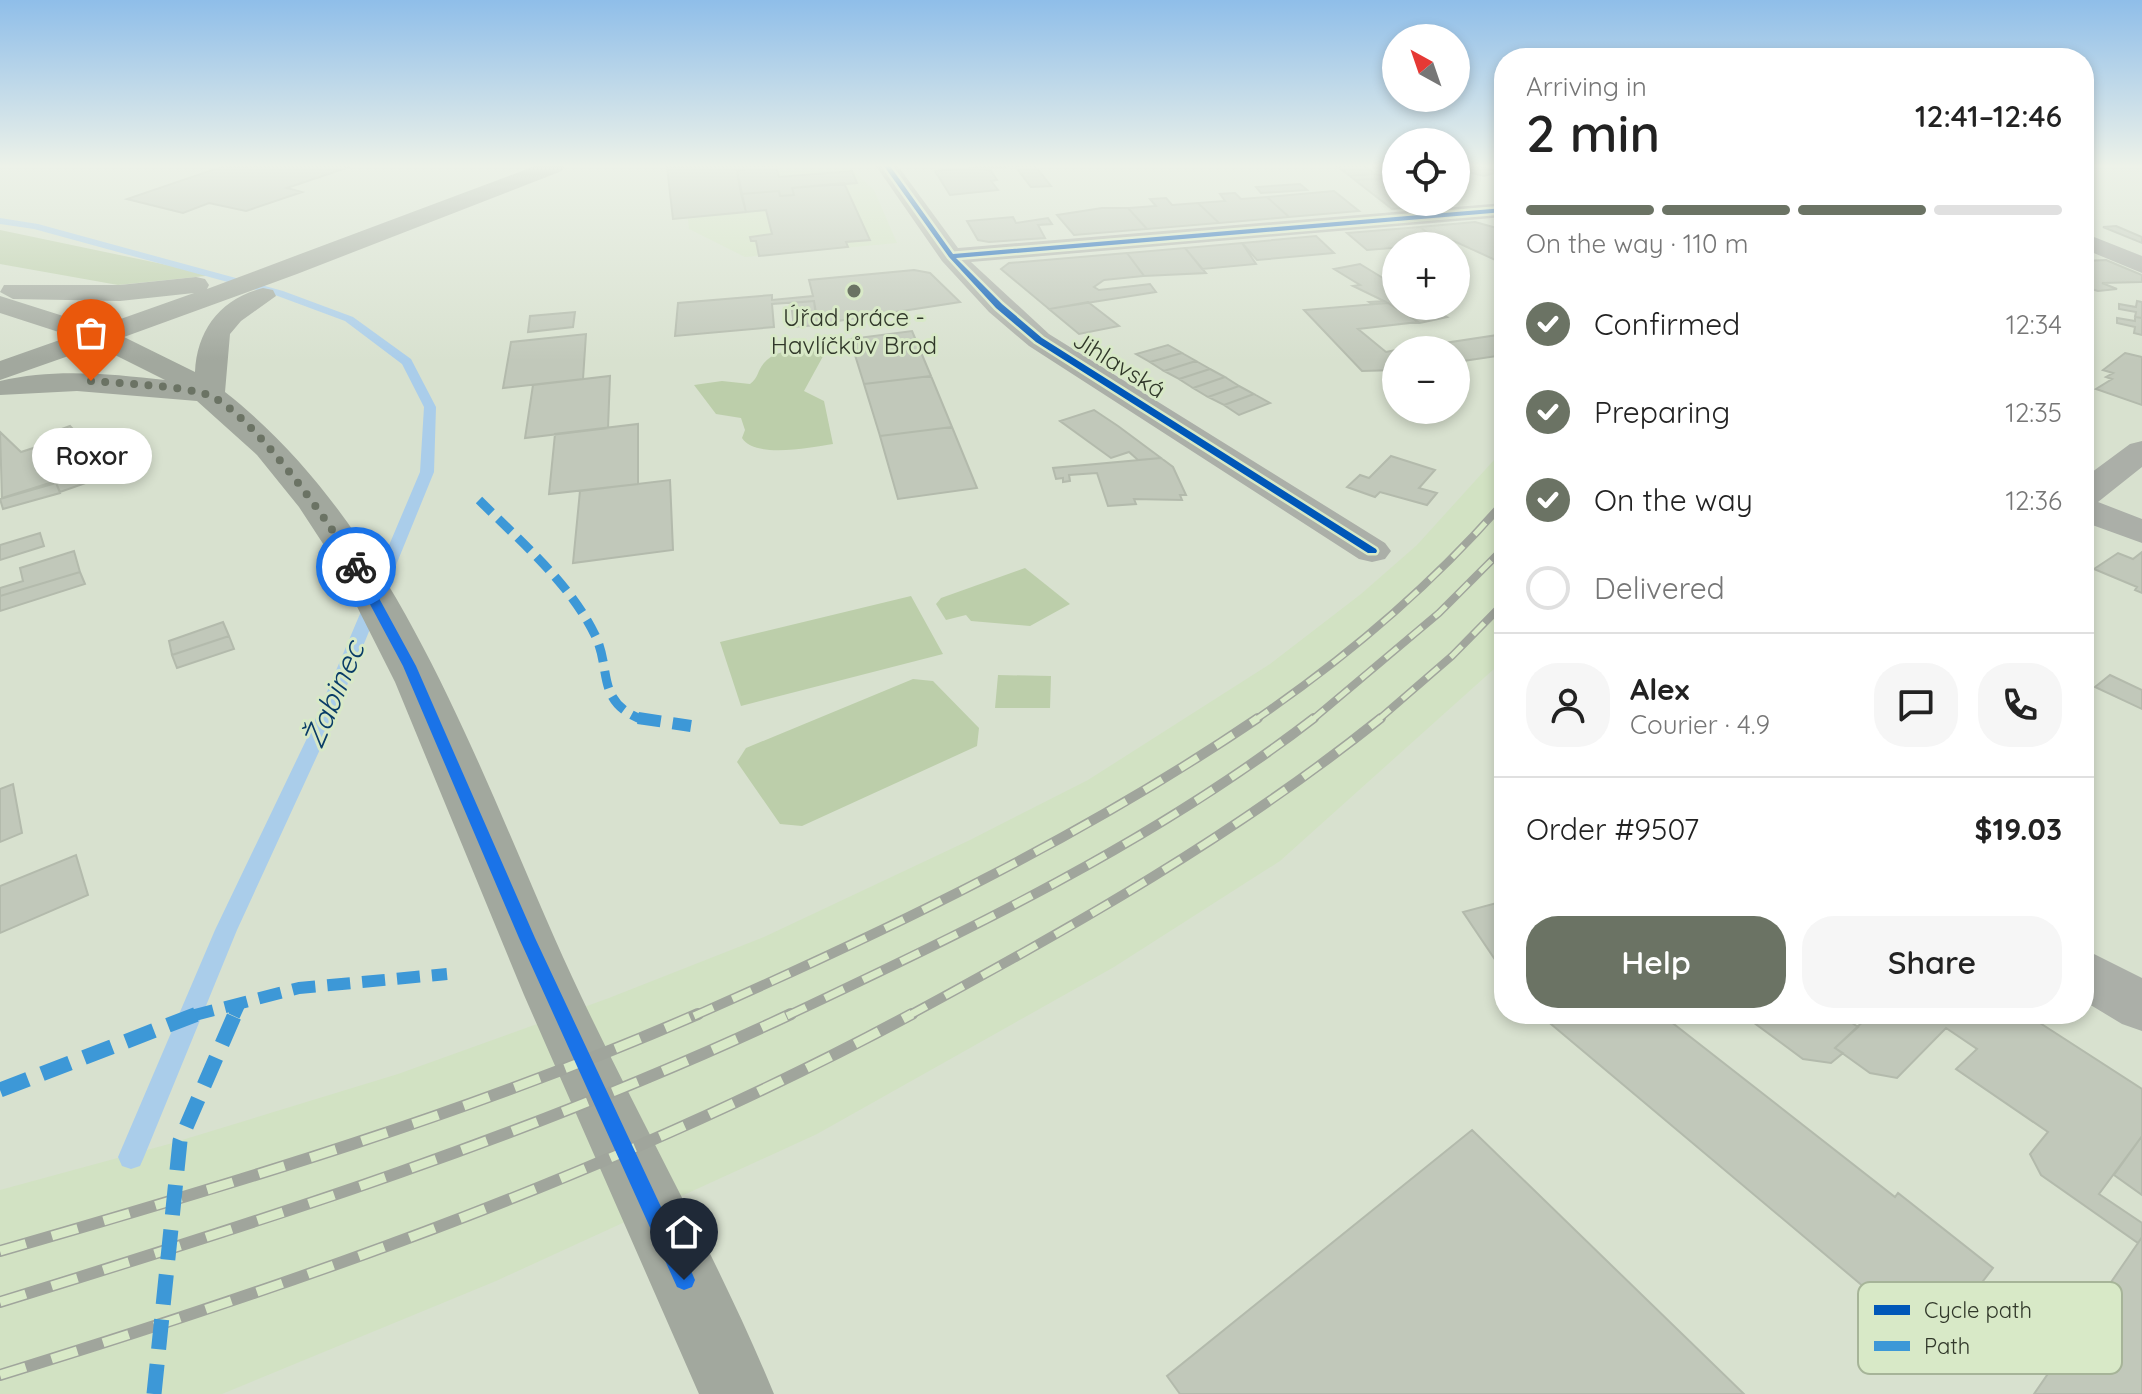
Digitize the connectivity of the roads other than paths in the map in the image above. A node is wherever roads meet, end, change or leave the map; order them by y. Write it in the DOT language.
graph roads {
  1 [pos="386,231"];
  2 [pos="386,231"];
  3 [pos="933,231"];
  4 [pos="1251,231"];
  5 [pos="2094,244"];
  6 [pos="951,256"];
  7 [pos="2142,265"];
  8 [pos="288,270"];
  9 [pos="0,290"];
  10 [pos="0,304"];
  11 [pos="104,337"];
  12 [pos="0,371"];
  13 [pos="0,389"];
  14 [pos="209,395"];
  15 [pos="2142,451"];
  16 [pos="2094,487"];
  17 [pos="2094,513"];
  18 [pos="2142,532"];
  19 [pos="1372,551"];
  20 [pos="2094,978"];
  21 [pos="2142,1007"];
  22 [pos="737,1394"];
  1 -- 8 [label="main road"];
  2 -- 8 [label="main road"];
  3 -- 6 [label="street, Jihlavská"];
  4 -- 6 [label="street"];
  5 -- 7 [label="street"];
  6 -- 19 [label="street, Jihlavská"];
  8 -- 9 [label="main road"];
  8 -- 11 [label="main road"];
  8 -- 14 [label="main road"];
  10 -- 11 [label="main road"];
  11 -- 12 [label="main road"];
  11 -- 14 [label="main road"];
  13 -- 14 [label="main road"];
  14 -- 22 [label="main road"];
  15 -- 16 [label="street"];
  17 -- 18 [label="street"];
  20 -- 21 [label="street"];
}
